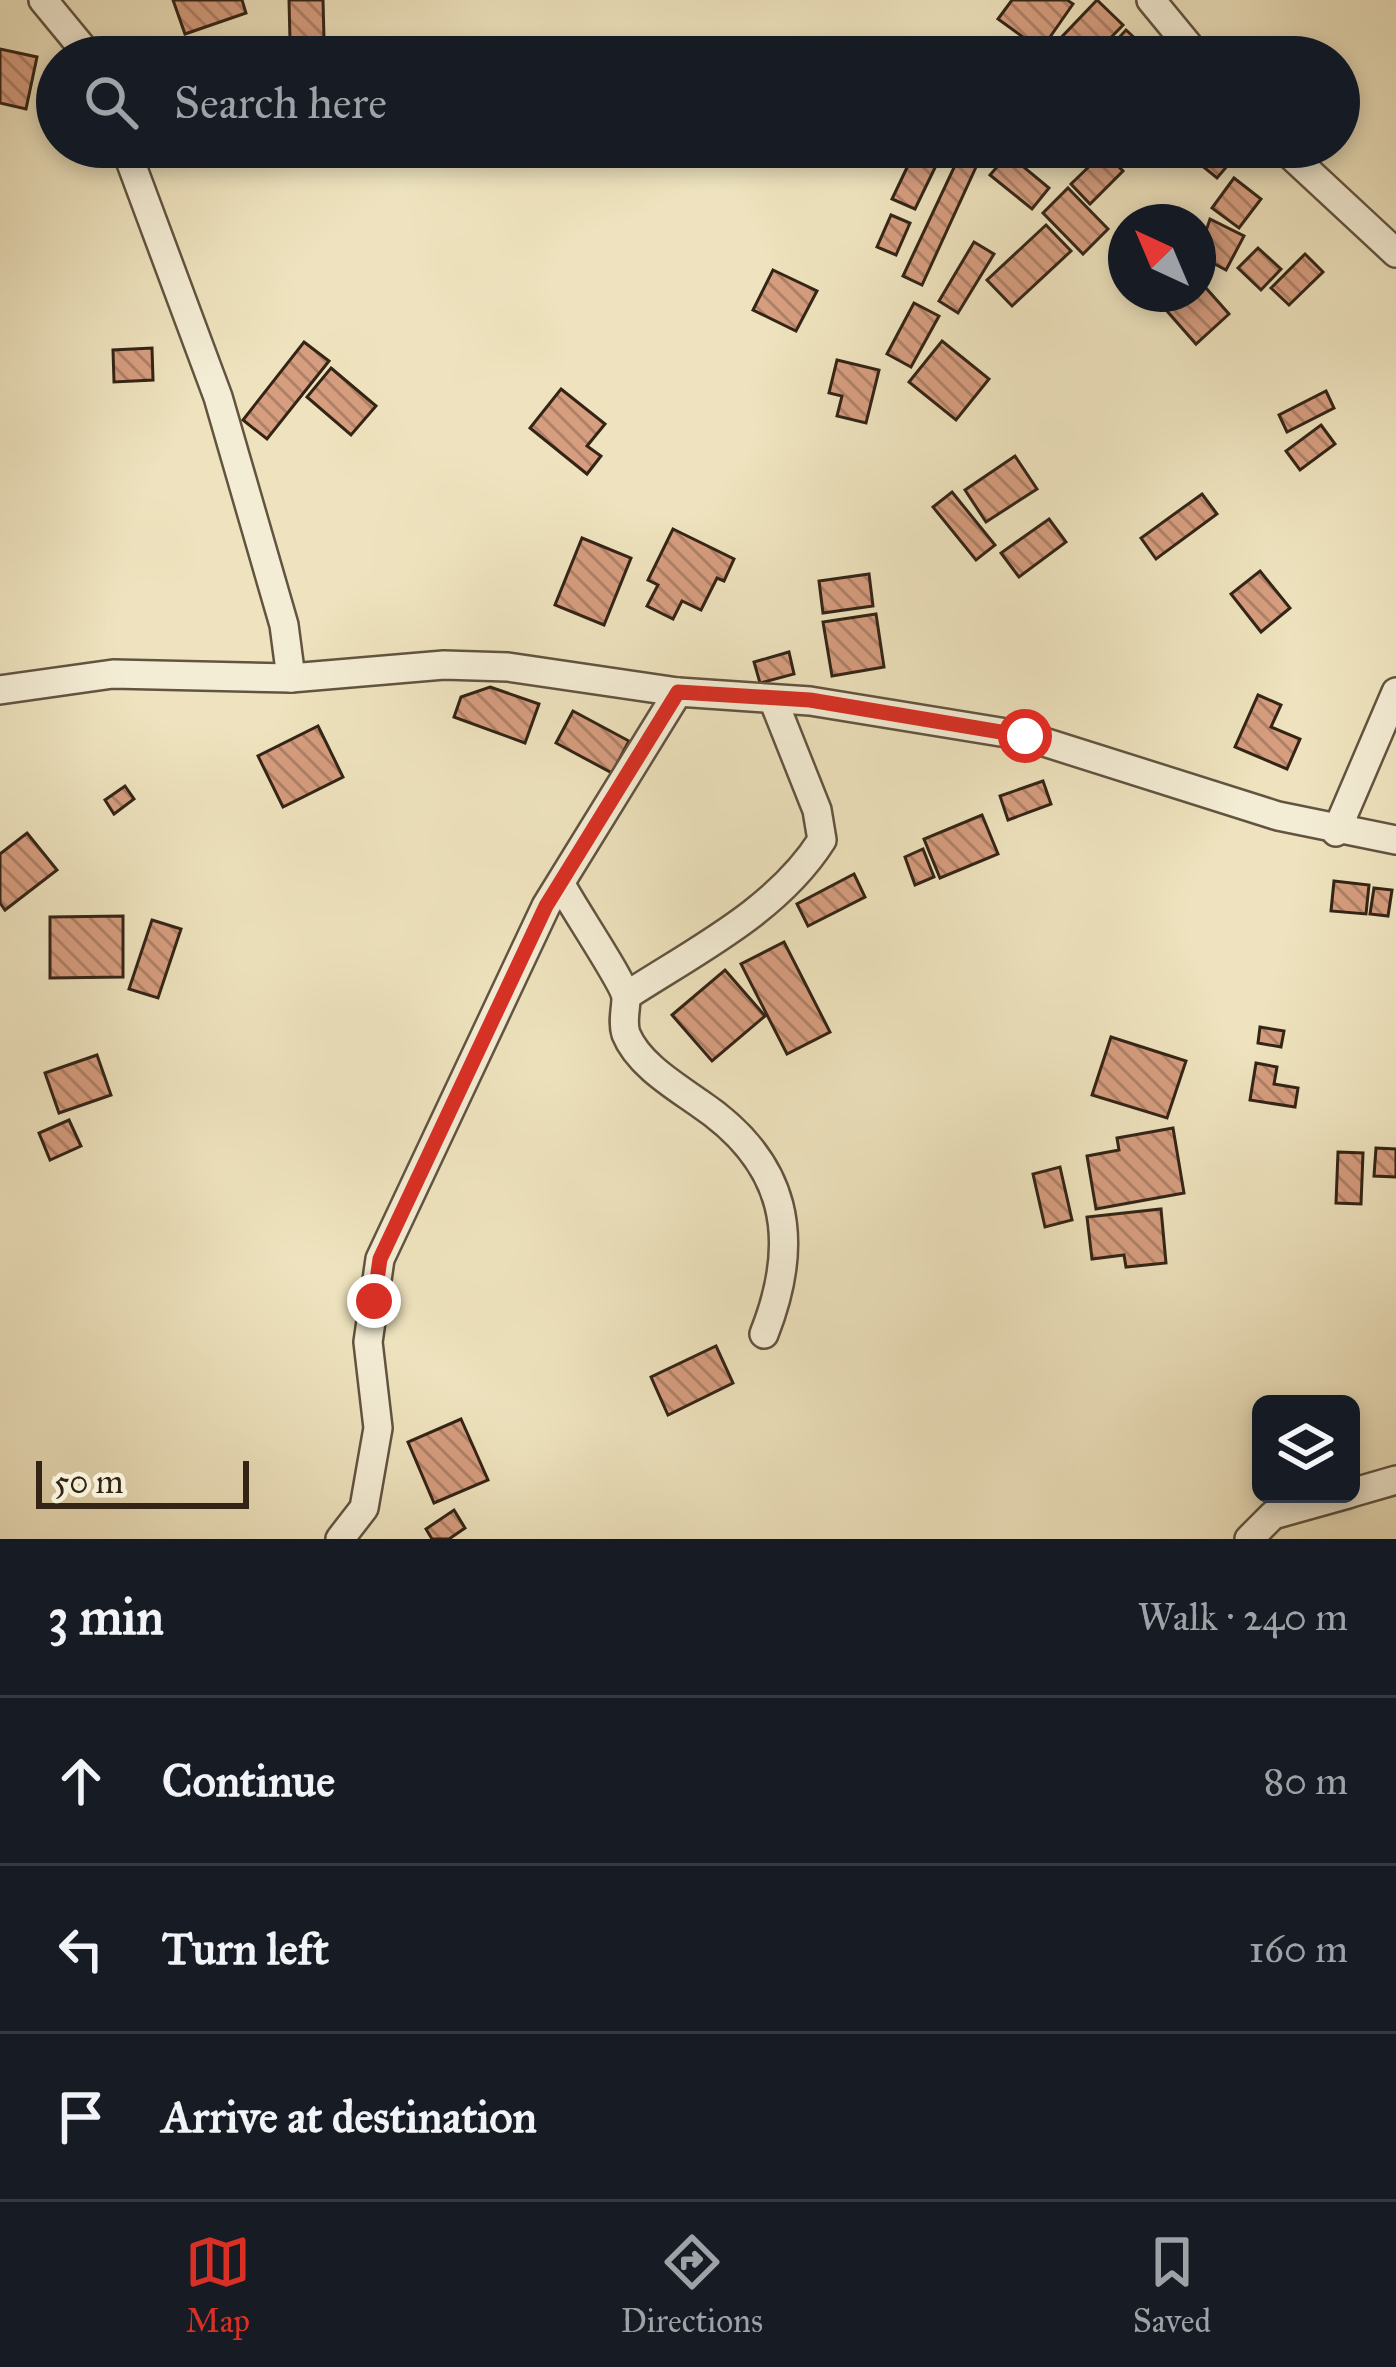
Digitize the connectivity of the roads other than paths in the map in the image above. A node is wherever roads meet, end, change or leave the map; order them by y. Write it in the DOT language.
graph roads {
  1 [pos="44,0"];
  2 [pos="1151,0"];
  3 [pos="73,36"];
  4 [pos="1181,36"];
  5 [pos="133,168"];
  6 [pos="1305,168"];
  7 [pos="1396,253"];
  8 [pos="291,677"];
  9 [pos="0,690"];
  10 [pos="678,692"];
  11 [pos="1396,692"];
  12 [pos="774,702"];
  13 [pos="1336,832"];
  14 [pos="1396,840"];
  15 [pos="562,886"];
  16 [pos="626,996"];
  17 [pos="764,1334"];
  18 [pos="1396,1480"];
  19 [pos="1360,1491"];
  20 [pos="1317,1503"];
  21 [pos="340,1539"];
  22 [pos="1249,1539"];
  1 -- 3 [label="street"];
  2 -- 4 [label="street"];
  5 -- 8 [label="street"];
  6 -- 7 [label="street"];
  8 -- 9 [label="street"];
  8 -- 10 [label="street"];
  10 -- 12 [label="street"];
  10 -- 15 [label="street"];
  11 -- 13 [label="street"];
  12 -- 13 [label="street"];
  12 -- 16 [label="street"];
  13 -- 14 [label="street"];
  15 -- 16 [label="street"];
  15 -- 21 [label="street"];
  16 -- 17 [label="street"];
  18 -- 19 [label="street"];
  20 -- 22 [label="street"];
}
